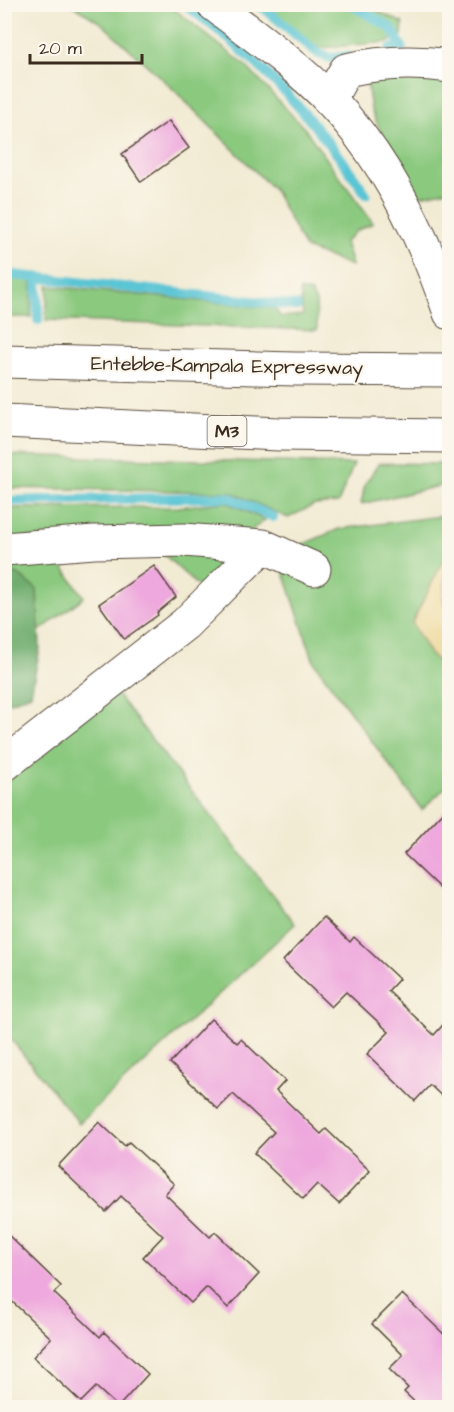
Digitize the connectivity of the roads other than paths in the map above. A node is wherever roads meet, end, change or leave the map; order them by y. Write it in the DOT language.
graph roads {
  1 [pos="213,4"];
  2 [pos="450,66"];
  3 [pos="329,100"];
  4 [pos="450,313"];
  5 [pos="4,361"];
  6 [pos="450,370"];
  7 [pos="4,421"];
  8 [pos="450,436"];
  9 [pos="263,546"];
  10 [pos="4,549"];
  11 [pos="314,569"];
  12 [pos="4,765"];
  1 -- 3 [label="main road"];
  2 -- 3 [label="main road"];
  3 -- 4 [label="main road"];
  5 -- 6 [label="main road, Entebbe-Kampala Expressway"];
  7 -- 8 [label="main road, M3"];
  9 -- 10 [label="main road"];
  9 -- 11 [label="main road"];
  9 -- 12 [label="main road"];
}
